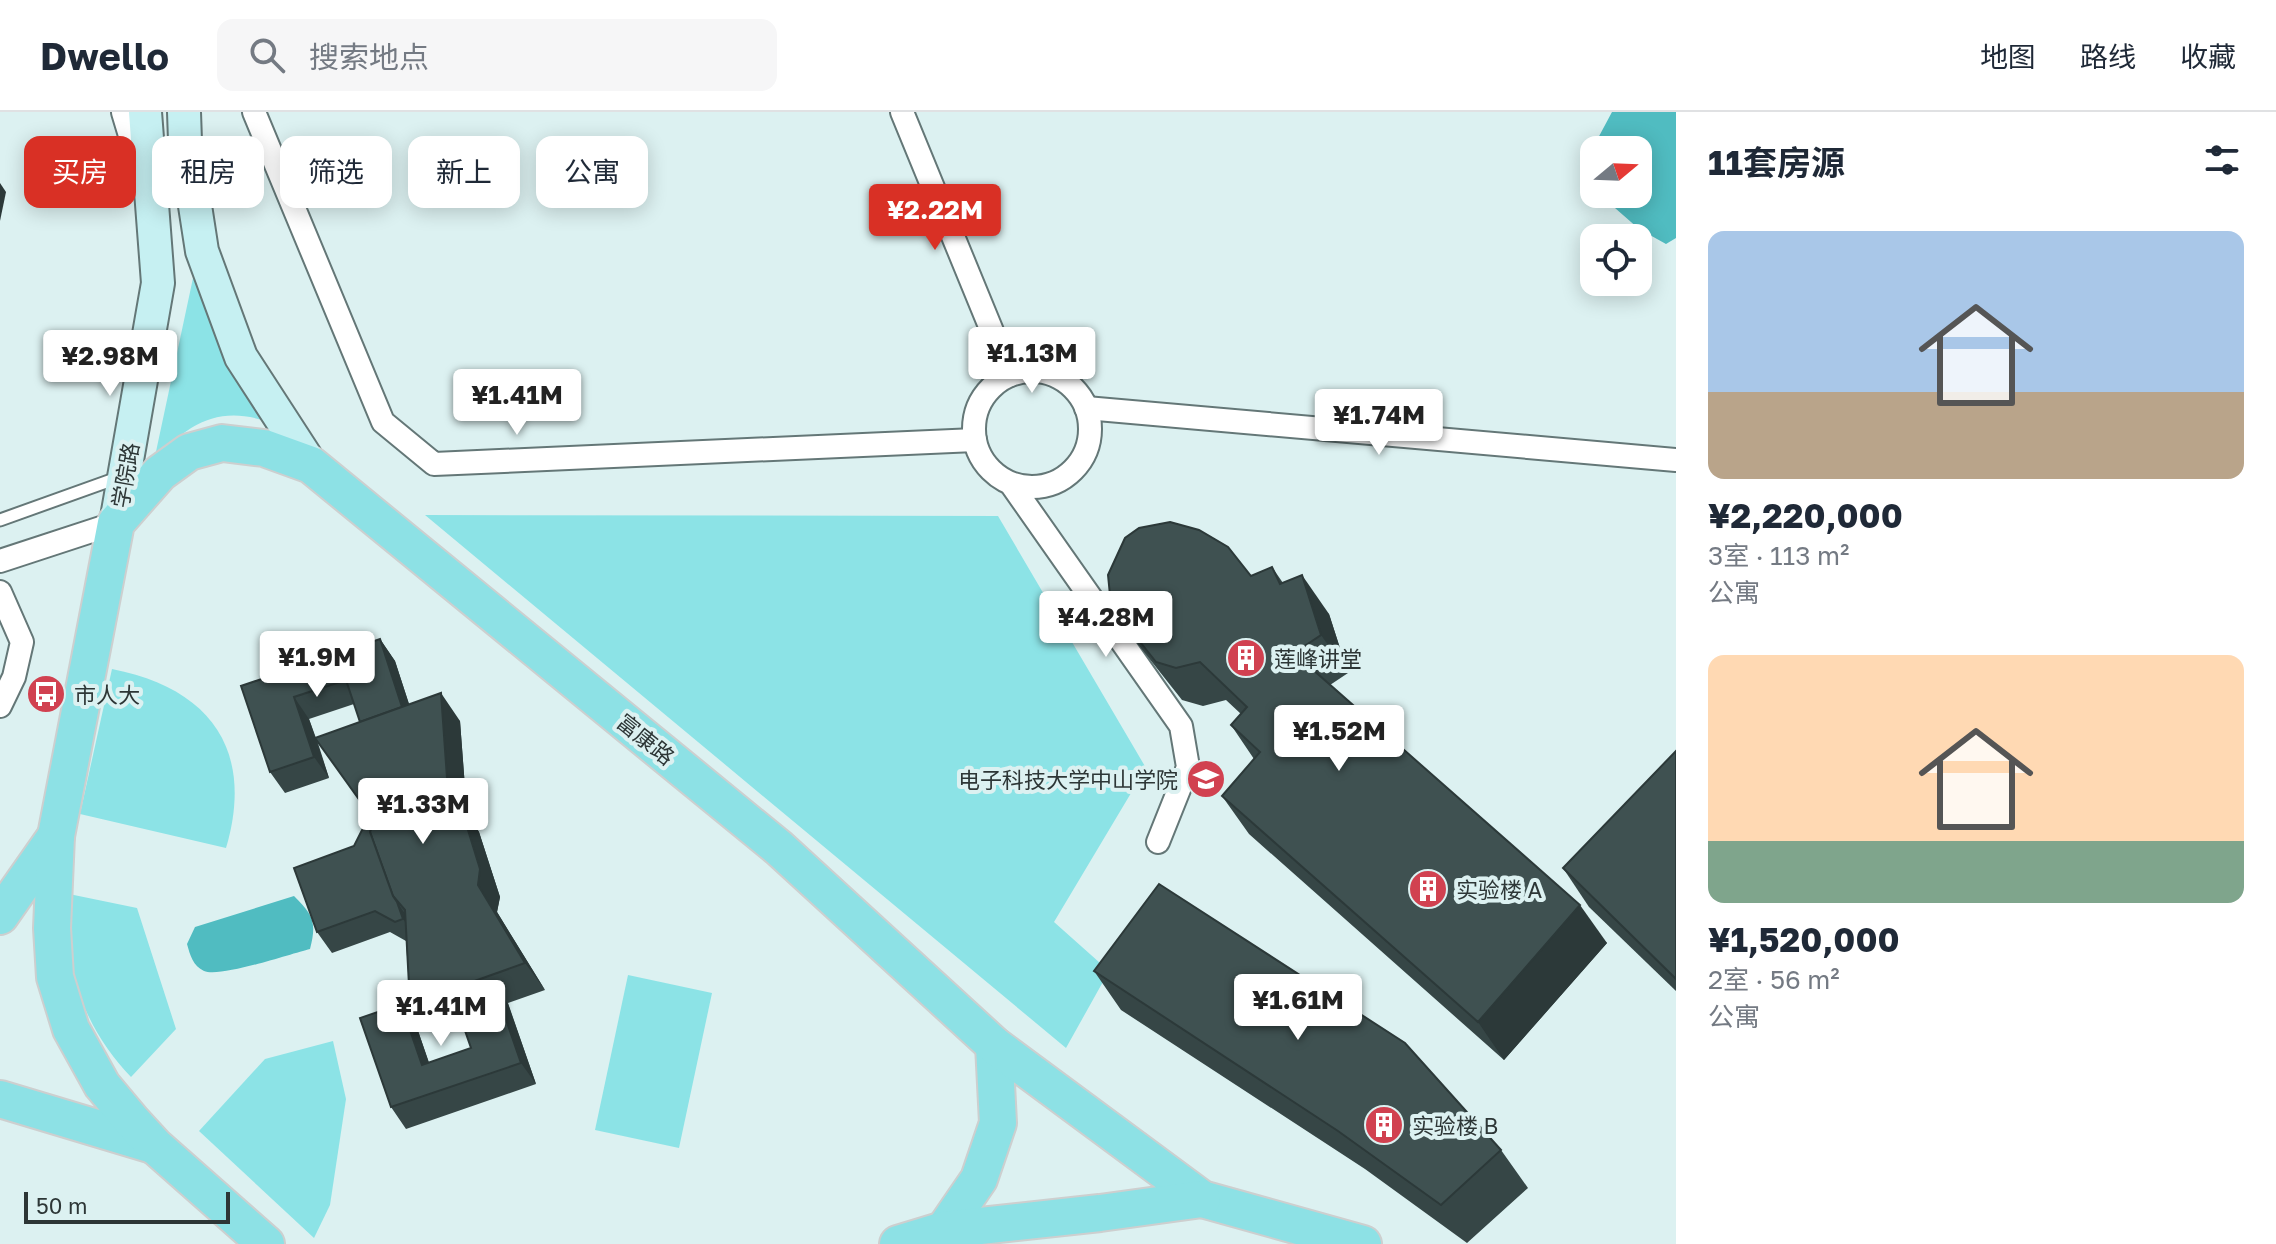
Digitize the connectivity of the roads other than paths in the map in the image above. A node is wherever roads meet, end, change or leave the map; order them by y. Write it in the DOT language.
graph roads {
  1 [pos="126,112"];
  2 [pos="145,112"];
  3 [pos="184,112"];
  4 [pos="254,112"];
  5 [pos="902,112"];
  6 [pos="151,189"];
  7 [pos="1010,375"];
  8 [pos="1086,408"];
  9 [pos="975,440"];
  10 [pos="1676,460"];
  11 [pos="311,465"];
  12 [pos="125,476"];
  13 [pos="1011,484"];
  14 [pos="0,520"];
  15 [pos="116,523"];
  16 [pos="0,561"];
  17 [pos="0,592"];
  18 [pos="0,706"];
  19 [pos="56,836"];
  20 [pos="1158,842"];
  21 [pos="0,916"];
  22 [pos="994,1045"];
  23 [pos="0,1099"];
  24 [pos="155,1146"];
  25 [pos="1202,1199"];
  26 [pos="944,1230"];
  27 [pos="266,1244"];
  28 [pos="898,1244"];
  29 [pos="1363,1244"];
  1 -- 6 [label="street"];
  2 -- 6 [label="main road, 学院路"];
  3 -- 11 [label="main road"];
  4 -- 9 [label="street"];
  5 -- 7 [label="street"];
  6 -- 12 [label="main road, 学院路"];
  7 -- 8 [label="street"];
  7 -- 9 [label="street"];
  8 -- 10 [label="street"];
  8 -- 13 [label="street"];
  9 -- 13 [label="street"];
  11 -- 15 [label="main road, 富康路"];
  11 -- 22 [label="main road, 富康路"];
  12 -- 14 [label="lane"];
  12 -- 15 [label="main road, 学院路"];
  13 -- 20 [label="street"];
  15 -- 16 [label="street"];
  15 -- 19 [label="main road, 学院路"];
  17 -- 18 [label="street"];
  19 -- 21 [label="main road"];
  19 -- 24 [label="main road, 学院路"];
  22 -- 25 [label="main road, 富康路"];
  22 -- 26 [label="main road"];
  23 -- 24 [label="main road"];
  24 -- 27 [label="main road, 学院路"];
  25 -- 26 [label="main road"];
  25 -- 29 [label="main road"];
  26 -- 28 [label="main road"];
}
